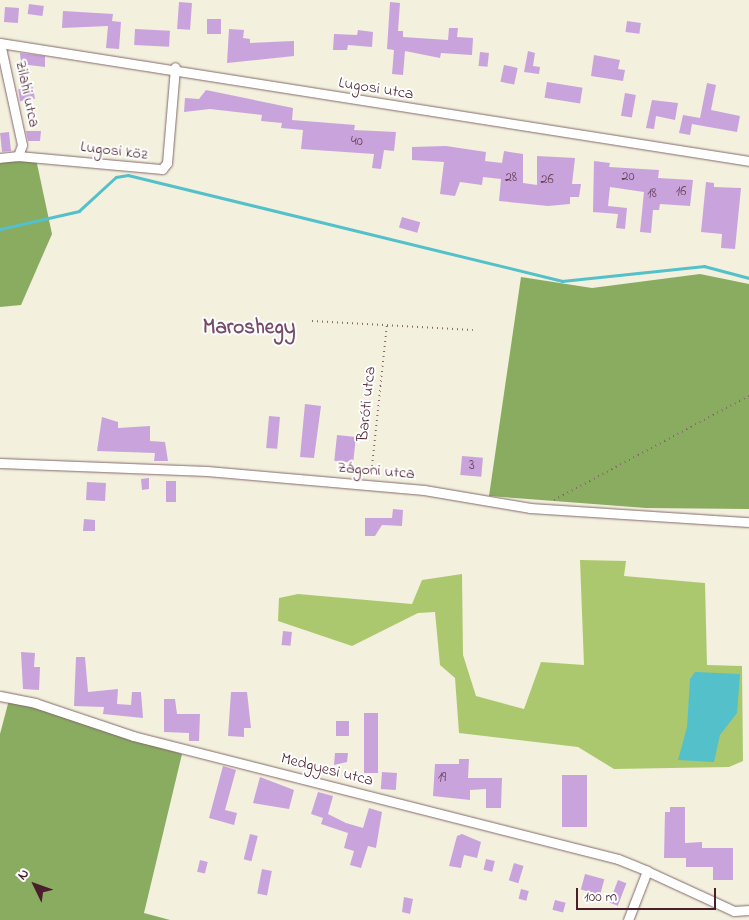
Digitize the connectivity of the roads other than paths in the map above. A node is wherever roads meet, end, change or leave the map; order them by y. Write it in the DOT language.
graph roads {
  1 [pos="0,43"];
  2 [pos="175,68"];
  3 [pos="20,154"];
  4 [pos="0,158"];
  5 [pos="749,161"];
  6 [pos="0,463"];
  7 [pos="749,522"];
  8 [pos="0,696"];
  9 [pos="647,871"];
  10 [pos="749,910"];
  11 [pos="628,920"];
  1 -- 2 [label="street, Lugosi utca"];
  1 -- 3 [label="street, Zilahi utca"];
  2 -- 3 [label="street, Lugosi köz"];
  2 -- 5 [label="street, Lugosi utca"];
  3 -- 4 [label="street"];
  6 -- 7 [label="street, Zágoni utca"];
  8 -- 9 [label="street, Medgyesi utca"];
  9 -- 10 [label="street, Medgyesi utca"];
  9 -- 11 [label="street"];
}
